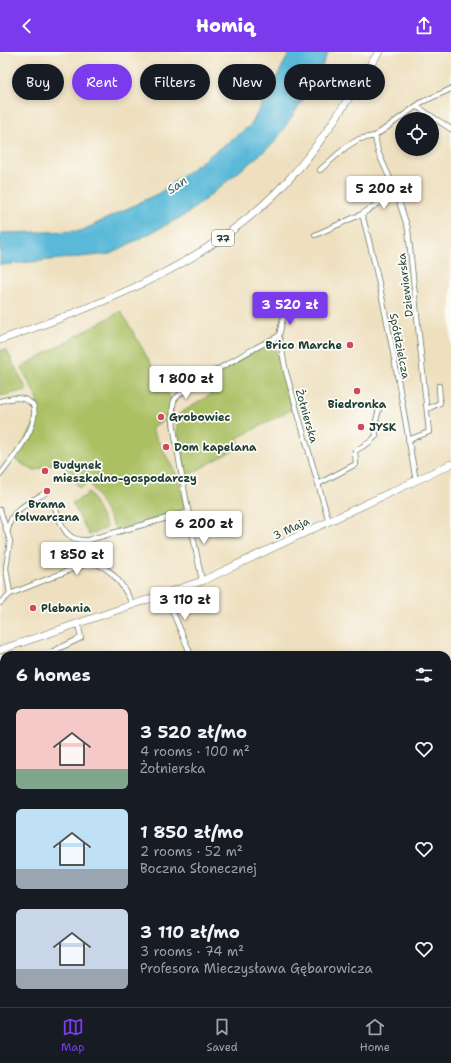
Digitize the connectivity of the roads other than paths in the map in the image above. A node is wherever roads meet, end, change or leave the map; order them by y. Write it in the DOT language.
graph roads {
  1 [pos="379,52"];
  2 [pos="451,89"];
  3 [pos="416,106"];
  4 [pos="451,129"];
  5 [pos="375,136"];
  6 [pos="320,170"];
  7 [pos="396,192"];
  8 [pos="362,214"];
  9 [pos="315,235"];
  10 [pos="284,313"];
  11 [pos="279,336"];
  12 [pos="0,340"];
  13 [pos="439,386"];
  14 [pos="0,401"];
  15 [pos="380,409"];
  16 [pos="427,409"];
  17 [pos="408,440"];
  18 [pos="451,464"];
  19 [pos="0,475"];
  20 [pos="416,481"];
  21 [pos="318,484"];
  22 [pos="45,493"];
  23 [pos="53,503"];
  24 [pos="0,510"];
  25 [pos="189,512"];
  26 [pos="329,522"];
  27 [pos="8,531"];
  28 [pos="202,581"];
  29 [pos="10,594"];
  30 [pos="165,594"];
  31 [pos="0,603"];
  32 [pos="133,605"];
  33 [pos="78,623"];
  34 [pos="0,650"];
  35 [pos="53,651"];
  36 [pos="188,651"];
  1 -- 12 [label="street, 77"];
  2 -- 3 [label="street"];
  3 -- 4 [label="street"];
  3 -- 5 [label="street"];
  5 -- 6 [label="street"];
  5 -- 7 [label="street, Dziewiarska"];
  7 -- 8 [label="street"];
  7 -- 16 [label="street, Dziewiarska"];
  8 -- 9 [label="street"];
  8 -- 17 [label="street, Spółdzielcza"];
  10 -- 11 [label="street, Żołnierska"];
  11 -- 21 [label="street, Żołnierska"];
  11 -- 25 [label="street"];
  13 -- 16 [label="street"];
  14 -- 19 [label="street"];
  15 -- 21 [label="street"];
  16 -- 17 [label="street, Dziewiarska"];
  17 -- 20 [label="street, Spółdzielcza"];
  18 -- 20 [label="street, 3 Maja"];
  20 -- 26 [label="street, 3 Maja"];
  21 -- 26 [label="street, Żołnierska"];
  22 -- 27 [label="street"];
  23 -- 25 [label="street"];
  24 -- 27 [label="street"];
  25 -- 28 [label="street"];
  26 -- 28 [label="street, 3 Maja"];
  27 -- 29 [label="street"];
  28 -- 30 [label="street, 3 Maja"];
  29 -- 31 [label="street"];
  29 -- 32 [label="street"];
  30 -- 32 [label="street, 3 Maja"];
  30 -- 36 [label="street"];
  32 -- 33 [label="street, 3 Maja"];
  33 -- 34 [label="street, 3 Maja"];
  33 -- 35 [label="street"];
}
